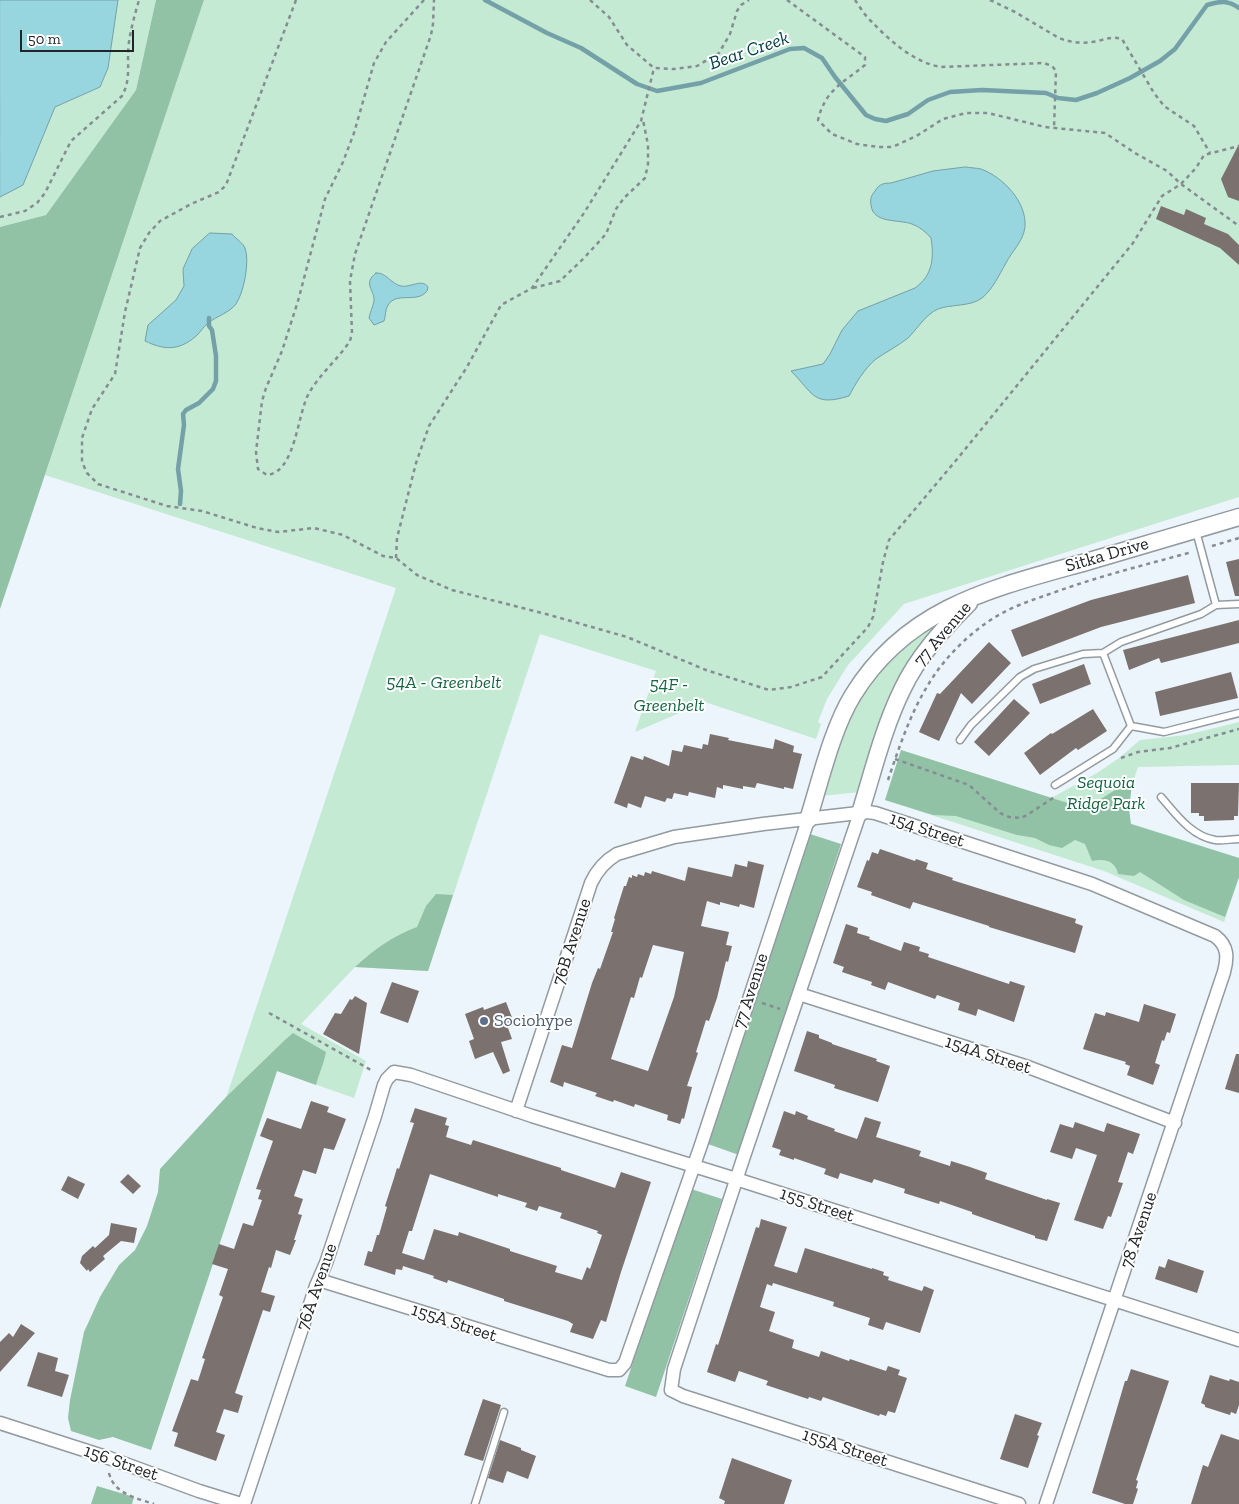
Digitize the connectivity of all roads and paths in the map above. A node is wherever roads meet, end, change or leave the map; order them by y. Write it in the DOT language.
graph roads {
  1 [pos="139,0"];
  2 [pos="296,0"];
  3 [pos="424,0"];
  4 [pos="434,0"];
  5 [pos="590,0"];
  6 [pos="749,0"];
  7 [pos="787,0"];
  8 [pos="855,0"];
  9 [pos="990,0"];
  10 [pos="654,68"];
  11 [pos="642,119"];
  12 [pos="1054,128"];
  13 [pos="1239,146"];
  14 [pos="1210,153"];
  15 [pos="1181,184"];
  16 [pos="0,217"];
  17 [pos="1239,226"];
  18 [pos="532,288"];
  19 [pos="1239,517"];
  20 [pos="1195,530"];
  21 [pos="1239,538"];
  22 [pos="1201,550"];
  23 [pos="396,558"];
  24 [pos="976,596"];
  25 [pos="1239,604"];
  26 [pos="1216,605"];
  27 [pos="1103,653"];
  28 [pos="1239,713"];
  29 [pos="1131,726"];
  30 [pos="960,740"];
  31 [pos="886,785"];
  32 [pos="1055,785"];
  33 [pos="1161,797"];
  34 [pos="860,813"];
  35 [pos="808,820"];
  36 [pos="1239,839"];
  37 [pos="606,862"];
  38 [pos="1227,954"];
  39 [pos="799,994"];
  40 [pos="755,1000"];
  41 [pos="786,1011"];
  42 [pos="269,1013"];
  43 [pos="371,1070"];
  44 [pos="394,1072"];
  45 [pos="516,1111"];
  46 [pos="1175,1123"];
  47 [pos="693,1166"];
  48 [pos="736,1179"];
  49 [pos="319,1280"];
  50 [pos="1115,1300"];
  51 [pos="1239,1340"];
  52 [pos="619,1370"];
  53 [pos="671,1390"];
  54 [pos="504,1412"];
  55 [pos="0,1423"];
  56 [pos="109,1471"];
  57 [pos="154,1504"];
  58 [pos="242,1504"];
  59 [pos="475,1504"];
  60 [pos="1020,1504"];
  61 [pos="1046,1504"];
  1 -- 16 [label="path"];
  2 -- 23 [label="path"];
  3 -- 4 [label="path"];
  5 -- 10 [label="path"];
  6 -- 10 [label="path"];
  7 -- 12 [label="path"];
  8 -- 12 [label="path"];
  9 -- 14 [label="path"];
  10 -- 11 [label="path"];
  11 -- 18 [label="path"];
  11 -- 18 [label="path"];
  12 -- 15 [label="path"];
  13 -- 14 [label="path"];
  14 -- 15 [label="path"];
  15 -- 17 [label="path"];
  15 -- 23 [label="path"];
  18 -- 23 [label="path"];
  19 -- 20 [label="street, Sitka Drive"];
  20 -- 22 [label="lane"];
  20 -- 24 [label="street, Sitka Drive"];
  21 -- 22 [label="path"];
  22 -- 26 [label="lane"];
  22 -- 31 [label="path"];
  24 -- 34 [label="street, 77 Avenue"];
  24 -- 35 [label="street, 77 Avenue"];
  25 -- 26 [label="lane"];
  26 -- 27 [label="lane"];
  27 -- 29 [label="lane"];
  27 -- 30 [label="lane"];
  28 -- 29 [label="lane"];
  29 -- 32 [label="lane"];
  33 -- 36 [label="lane"];
  34 -- 35 [label="street, 154 Street"];
  34 -- 38 [label="street, 154 Street"];
  34 -- 39 [label="street, 77 Avenue"];
  35 -- 37 [label="street, 154 Street"];
  35 -- 47 [label="street, 77 Avenue"];
  37 -- 45 [label="street, 76B Avenue"];
  38 -- 46 [label="street, 78 Avenue"];
  39 -- 46 [label="street, 154A Street"];
  39 -- 48 [label="street, 77 Avenue"];
  40 -- 41 [label="path"];
  42 -- 43 [label="path"];
  44 -- 45 [label="street, 155 Street"];
  44 -- 49 [label="street, 76A Avenue"];
  45 -- 47 [label="street, 155 Street"];
  46 -- 50 [label="street, 78 Avenue"];
  47 -- 48 [label="street, 155 Street"];
  47 -- 52 [label="street, 77 Avenue"];
  48 -- 50 [label="street, 155 Street"];
  48 -- 53 [label="street, 77 Avenue"];
  49 -- 52 [label="street, 155A Street"];
  49 -- 58 [label="street, 76A Avenue"];
  50 -- 51 [label="street, 155 Street"];
  50 -- 61 [label="street, 78 Avenue"];
  53 -- 60 [label="street, 155A Street"];
  54 -- 59 [label="lane"];
  55 -- 58 [label="street, 156 Street"];
  56 -- 57 [label="path"];
}
